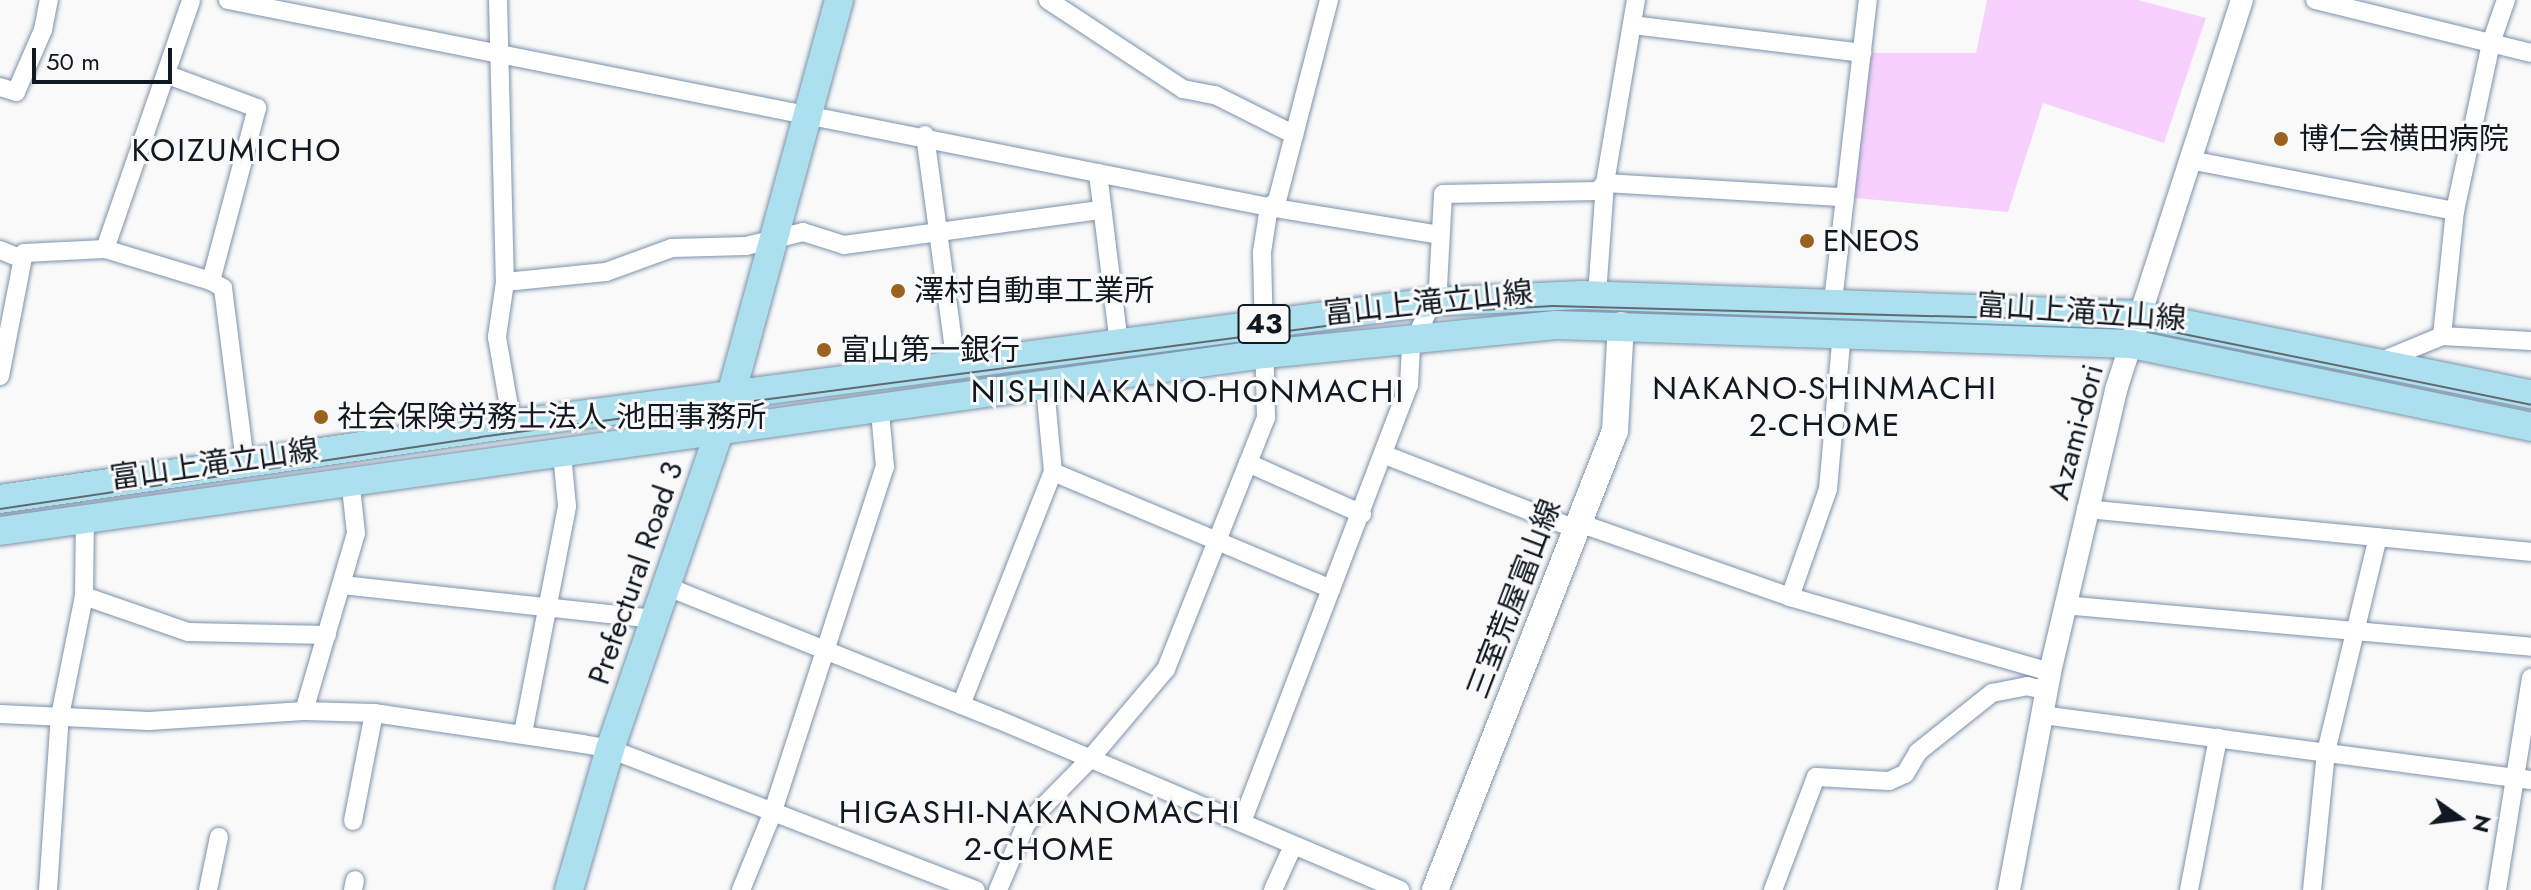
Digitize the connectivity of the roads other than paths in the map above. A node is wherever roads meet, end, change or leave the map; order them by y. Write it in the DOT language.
graph roads {
  1 [pos="49,0"];
  2 [pos="191,0"];
  3 [pos="228,0"];
  4 [pos="498,0"];
  5 [pos="839,0"];
  6 [pos="1048,0"];
  7 [pos="1329,0"];
  8 [pos="1636,0"];
  9 [pos="1868,0"];
  10 [pos="2242,0"];
  11 [pos="2315,0"];
  12 [pos="2506,0"];
  13 [pos="1632,25"];
  14 [pos="2491,43"];
  15 [pos="501,53"];
  16 [pos="1862,53"];
  17 [pos="2531,53"];
  18 [pos="168,75"];
  19 [pos="0,87"];
  20 [pos="808,117"];
  21 [pos="925,135"];
  22 [pos="1295,135"];
  23 [pos="2190,160"];
  24 [pos="1098,173"];
  25 [pos="1605,183"];
  26 [pos="1844,197"];
  27 [pos="1269,207"];
  28 [pos="1100,210"];
  29 [pos="2455,211"];
  30 [pos="939,232"];
  31 [pos="1440,235"];
  32 [pos="776,236"];
  33 [pos="105,249"];
  34 [pos="0,250"];
  35 [pos="22,259"];
  36 [pos="211,281"];
  37 [pos="505,282"];
  38 [pos="1597,295"];
  39 [pos="1833,301"];
  40 [pos="1430,302"];
  41 [pos="2141,315"];
  42 [pos="1264,324"];
  43 [pos="1621,325"];
  44 [pos="1842,333"];
  45 [pos="1416,335"];
  46 [pos="2442,336"];
  47 [pos="2531,341"];
  48 [pos="2131,344"];
  49 [pos="1119,345"];
  50 [pos="1265,354"];
  51 [pos="2378,363"];
  52 [pos="956,365"];
  53 [pos="0,375"];
  54 [pos="1045,387"];
  55 [pos="732,394"];
  56 [pos="2531,394"];
  57 [pos="880,412"];
  58 [pos="512,424"];
  59 [pos="2531,427"];
  60 [pos="720,432"];
  61 [pos="562,454"];
  62 [pos="1385,455"];
  63 [pos="245,461"];
  64 [pos="1248,463"];
  65 [pos="1053,472"];
  66 [pos="350,479"];
  67 [pos="1,496"];
  68 [pos="2086,509"];
  69 [pos="1362,514"];
  70 [pos="85,517"];
  71 [pos="1578,526"];
  72 [pos="0,531"];
  73 [pos="1217,537"];
  74 [pos="2378,537"];
  75 [pos="2531,552"];
  76 [pos="342,585"];
  77 [pos="668,587"];
  78 [pos="1331,589"];
  79 [pos="84,596"];
  80 [pos="1790,597"];
  81 [pos="548,604"];
  82 [pos="2064,605"];
  83 [pos="657,619"];
  84 [pos="2355,630"];
  85 [pos="327,635"];
  86 [pos="2531,647"];
  87 [pos="825,651"];
  88 [pos="2531,678"];
  89 [pos="2048,682"];
  90 [pos="961,705"];
  91 [pos="304,711"];
  92 [pos="374,713"];
  93 [pos="0,714"];
  94 [pos="2043,715"];
  95 [pos="60,716"];
  96 [pos="523,733"];
  97 [pos="2218,738"];
  98 [pos="610,749"];
  99 [pos="2326,752"];
  100 [pos="1090,759"];
  101 [pos="2523,778"];
  102 [pos="772,814"];
  103 [pos="353,821"];
  104 [pos="1242,822"];
  105 [pos="219,837"];
  106 [pos="1293,846"];
  107 [pos="48,890"];
  108 [pos="208,890"];
  109 [pos="569,890"];
  110 [pos="741,890"];
  111 [pos="976,890"];
  112 [pos="998,890"];
  113 [pos="1273,890"];
  114 [pos="1400,890"];
  115 [pos="1435,890"];
  116 [pos="1773,890"];
  117 [pos="2009,890"];
  118 [pos="2189,890"];
  119 [pos="2312,890"];
  120 [pos="2497,890"];
  1 -- 19 [label="street"];
  2 -- 18 [label="street"];
  3 -- 15 [label="street"];
  4 -- 15 [label="street"];
  5 -- 20 [label="main road, Prefectural Road 3"];
  6 -- 22 [label="street"];
  7 -- 22 [label="street"];
  8 -- 13 [label="street"];
  9 -- 16 [label="street"];
  10 -- 23 [label="street, Azami-dori"];
  11 -- 14 [label="street"];
  12 -- 14 [label="street"];
  13 -- 16 [label="street"];
  13 -- 25 [label="street"];
  14 -- 17 [label="street"];
  14 -- 29 [label="street"];
  15 -- 20 [label="street"];
  15 -- 37 [label="street"];
  16 -- 26 [label="street"];
  18 -- 33 [label="street"];
  18 -- 36 [label="street"];
  20 -- 21 [label="street"];
  20 -- 32 [label="main road, Prefectural Road 3"];
  21 -- 24 [label="street"];
  21 -- 30 [label="street"];
  22 -- 27 [label="street"];
  23 -- 29 [label="street"];
  23 -- 41 [label="street, Azami-dori"];
  24 -- 27 [label="street"];
  24 -- 28 [label="street"];
  25 -- 26 [label="street"];
  25 -- 31 [label="street"];
  25 -- 38 [label="street"];
  26 -- 39 [label="street"];
  27 -- 31 [label="street"];
  27 -- 42 [label="street"];
  28 -- 30 [label="street"];
  28 -- 49 [label="street"];
  29 -- 46 [label="street"];
  30 -- 32 [label="street"];
  30 -- 52 [label="street"];
  31 -- 40 [label="street"];
  32 -- 37 [label="street"];
  32 -- 55 [label="main road, Prefectural Road 3"];
  33 -- 35 [label="street"];
  33 -- 36 [label="street"];
  34 -- 35 [label="street"];
  35 -- 53 [label="street"];
  36 -- 63 [label="street"];
  37 -- 58 [label="street"];
  38 -- 39 [label="main road, 富山上滝立山線 / 43"];
  38 -- 40 [label="main road, 富山上滝立山線 / 43"];
  39 -- 41 [label="main road, 富山上滝立山線 / 43"];
  40 -- 42 [label="main road, 富山上滝立山線 / 43"];
  40 -- 45 [label="street"];
  41 -- 48 [label="street, Azami-dori"];
  41 -- 51 [label="main road, 富山上滝立山線 / 43"];
  42 -- 49 [label="main road, 富山上滝立山線 / 43"];
  42 -- 50 [label="street"];
  43 -- 44 [label="main road, 富山上滝立山線 / 43"];
  43 -- 45 [label="main road, 富山上滝立山線 / 43"];
  43 -- 71 [label="main road, 三室荒屋富山線"];
  44 -- 48 [label="main road, 富山上滝立山線 / 43"];
  44 -- 80 [label="street"];
  45 -- 50 [label="main road, 富山上滝立山線 / 43"];
  45 -- 62 [label="street"];
  46 -- 47 [label="street"];
  46 -- 51 [label="street"];
  48 -- 59 [label="main road, 富山上滝立山線 / 43"];
  48 -- 68 [label="street, Azami-dori"];
  49 -- 52 [label="main road, 富山上滝立山線 / 43"];
  50 -- 54 [label="main road, 富山上滝立山線 / 43"];
  50 -- 64 [label="street"];
  51 -- 56 [label="main road, 富山上滝立山線 / 43"];
  52 -- 55 [label="main road, 富山上滝立山線 / 43"];
  54 -- 57 [label="main road, 富山上滝立山線 / 43"];
  54 -- 65 [label="street"];
  55 -- 58 [label="main road, 富山上滝立山線 / 43"];
  55 -- 60 [label="main road, Prefectural Road 3"];
  57 -- 60 [label="main road, 富山上滝立山線 / 43"];
  57 -- 87 [label="street"];
  58 -- 63 [label="main road, 富山上滝立山線 / 43"];
  60 -- 61 [label="main road, 富山上滝立山線 / 43"];
  60 -- 77 [label="main road, Prefectural Road 3"];
  61 -- 66 [label="main road, 富山上滝立山線 / 43"];
  61 -- 81 [label="street"];
  62 -- 69 [label="street"];
  62 -- 71 [label="street"];
  63 -- 67 [label="main road, 富山上滝立山線 / 43"];
  64 -- 69 [label="street"];
  64 -- 73 [label="street"];
  65 -- 73 [label="street"];
  65 -- 90 [label="street"];
  66 -- 70 [label="main road, 富山上滝立山線 / 43"];
  66 -- 76 [label="street"];
  68 -- 74 [label="street"];
  68 -- 82 [label="street, Azami-dori"];
  69 -- 78 [label="street"];
  70 -- 72 [label="main road, 富山上滝立山線 / 43"];
  70 -- 79 [label="street"];
  71 -- 80 [label="street"];
  71 -- 115 [label="main road, 三室荒屋富山線"];
  73 -- 78 [label="street"];
  73 -- 100 [label="street"];
  74 -- 75 [label="street"];
  74 -- 84 [label="street"];
  76 -- 81 [label="street"];
  76 -- 85 [label="street"];
  77 -- 83 [label="main road, Prefectural Road 3"];
  77 -- 87 [label="street"];
  78 -- 104 [label="street"];
  79 -- 85 [label="street"];
  79 -- 95 [label="street"];
  80 -- 89 [label="street"];
  81 -- 83 [label="street"];
  81 -- 96 [label="street"];
  82 -- 84 [label="street"];
  82 -- 89 [label="street, Azami-dori"];
  83 -- 98 [label="main road, Prefectural Road 3"];
  84 -- 86 [label="street"];
  84 -- 99 [label="street"];
  85 -- 91 [label="street"];
  87 -- 90 [label="street"];
  87 -- 102 [label="street"];
  88 -- 101 [label="street"];
  89 -- 94 [label="street, Azami-dori"];
  89 -- 116 [label="street"];
  90 -- 100 [label="street"];
  91 -- 92 [label="street"];
  91 -- 95 [label="street"];
  92 -- 96 [label="street"];
  92 -- 103 [label="street"];
  93 -- 95 [label="street"];
  94 -- 97 [label="street"];
  94 -- 117 [label="street, Azami-dori"];
  95 -- 107 [label="street"];
  96 -- 98 [label="street"];
  97 -- 99 [label="street"];
  97 -- 118 [label="street"];
  98 -- 102 [label="street"];
  98 -- 109 [label="main road, Prefectural Road 3"];
  99 -- 101 [label="street"];
  99 -- 119 [label="street"];
  100 -- 104 [label="street"];
  100 -- 112 [label="street"];
  101 -- 120 [label="street"];
  102 -- 110 [label="street"];
  102 -- 111 [label="street"];
  104 -- 106 [label="street"];
  105 -- 108 [label="street"];
  106 -- 113 [label="street"];
  106 -- 114 [label="street"];
}
